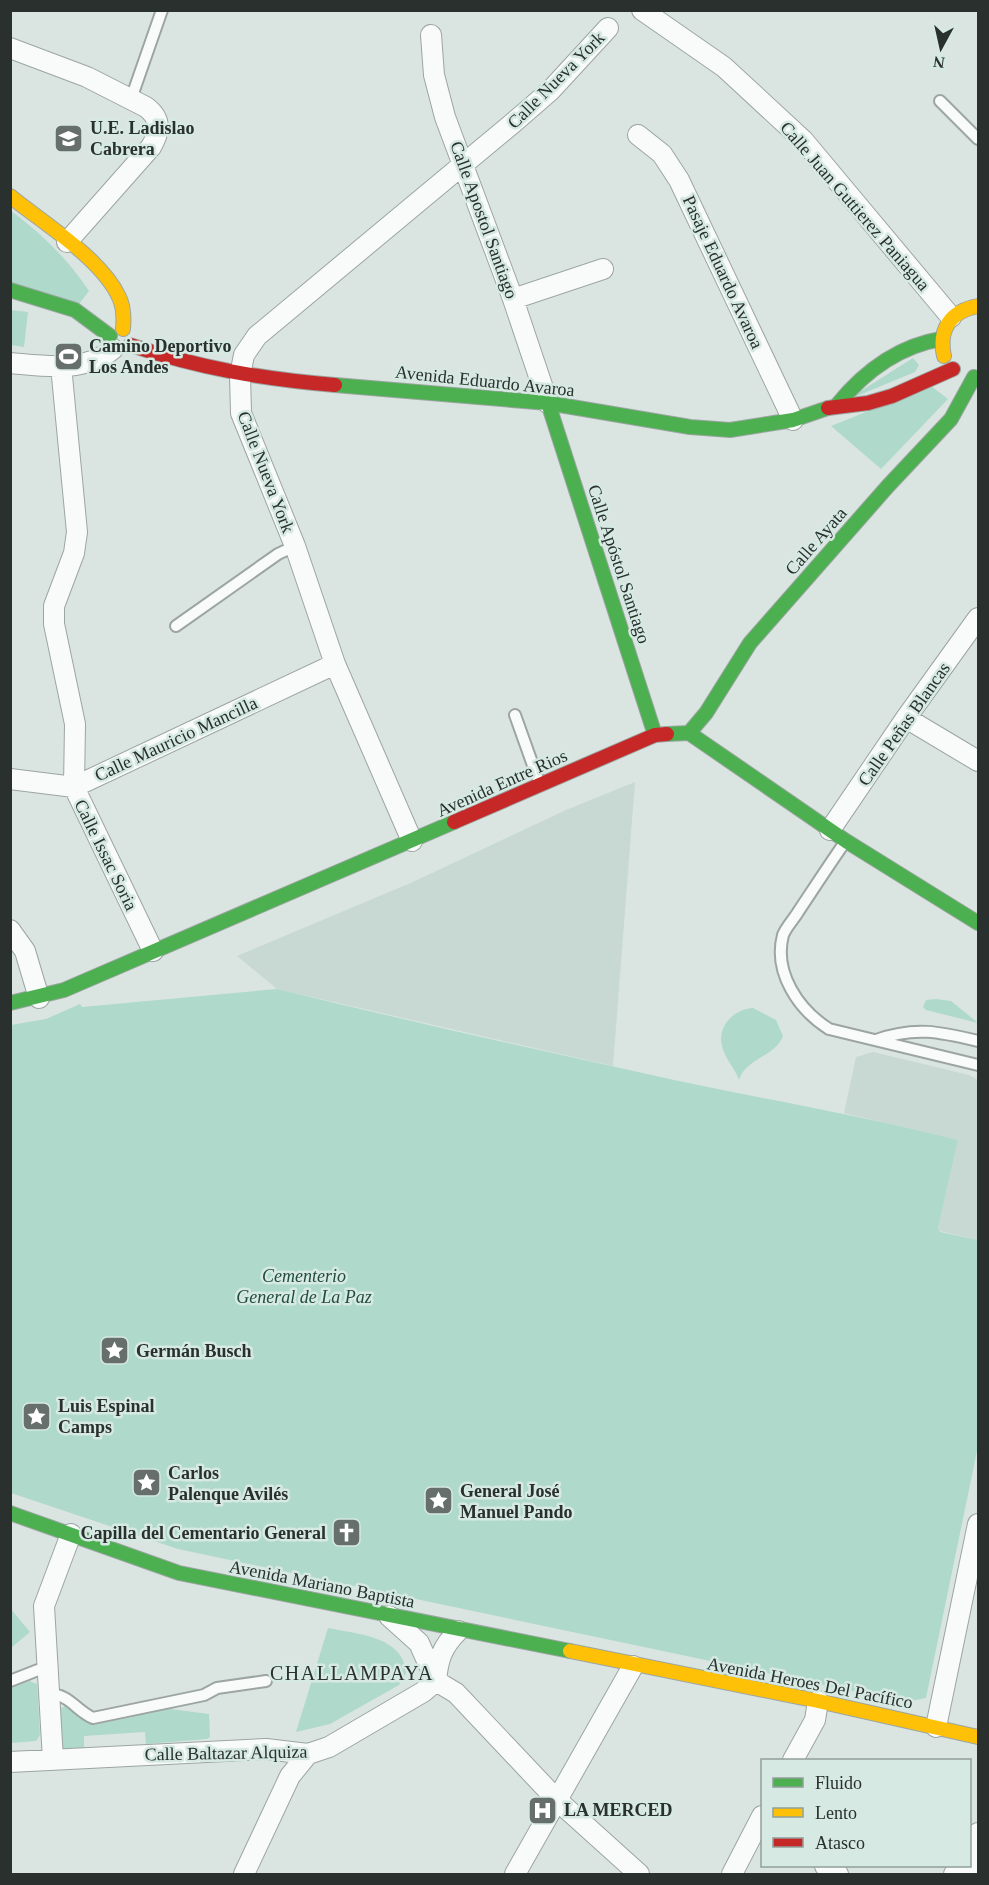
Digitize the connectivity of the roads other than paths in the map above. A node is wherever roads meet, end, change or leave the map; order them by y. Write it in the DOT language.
graph roads {
  1 [pos="162,10"];
  2 [pos="642,10"];
  3 [pos="608,28"];
  4 [pos="431,35"];
  5 [pos="10,48"];
  6 [pos="131,99"];
  7 [pos="940,101"];
  8 [pos="638,135"];
  9 [pos="978,139"];
  10 [pos="464,165"];
  11 [pos="10,196"];
  12 [pos="66,242"];
  13 [pos="603,268"];
  14 [pos="10,290"];
  15 [pos="513,299"];
  16 [pos="978,305"];
  17 [pos="951,317"];
  18 [pos="941,339"];
  19 [pos="118,343"];
  20 [pos="10,363"];
  21 [pos="61,366"];
  22 [pos="953,369"];
  23 [pos="240,375"];
  24 [pos="976,377"];
  25 [pos="548,403"];
  26 [pos="837,405"];
  27 [pos="793,420"];
  28 [pos="295,546"];
  29 [pos="978,618"];
  30 [pos="176,626"];
  31 [pos="335,664"];
  32 [pos="515,715"];
  33 [pos="906,718"];
  34 [pos="689,733"];
  35 [pos="656,735"];
  36 [pos="978,761"];
  37 [pos="10,779"];
  38 [pos="540,785"];
  39 [pos="74,787"];
  40 [pos="838,835"];
  41 [pos="412,841"];
  42 [pos="978,923"];
  43 [pos="10,930"];
  44 [pos="153,951"];
  45 [pos="39,998"];
  46 [pos="10,1003"];
  47 [pos="876,1040"];
  48 [pos="978,1041"];
  49 [pos="978,1065"];
  50 [pos="10,1513"];
  51 [pos="978,1524"];
  52 [pos="70,1534"];
  53 [pos="386,1614"];
  54 [pos="458,1630"];
  55 [pos="633,1666"];
  56 [pos="46,1670"];
  57 [pos="10,1681"];
  58 [pos="266,1681"];
  59 [pos="436,1682"];
  60 [pos="48,1694"];
  61 [pos="818,1701"];
  62 [pos="936,1727"];
  63 [pos="978,1737"];
  64 [pos="308,1754"];
  65 [pos="794,1759"];
  66 [pos="53,1760"];
  67 [pos="10,1762"];
  68 [pos="558,1801"];
  69 [pos="761,1821"];
  70 [pos="244,1875"];
  71 [pos="515,1875"];
  72 [pos="639,1875"];
  73 [pos="732,1875"];
  1 -- 6 [label="lane"];
  2 -- 17 [label="street, Calle Juan Guttierez Paniagua"];
  3 -- 10 [label="street, Calle Nueva York"];
  4 -- 10 [label="street, Calle Apostol Santiago"];
  5 -- 6 [label="street"];
  6 -- 12 [label="street"];
  7 -- 9 [label="lane"];
  8 -- 27 [label="street, Pasaje Eduardo Avaroa"];
  10 -- 15 [label="street, Calle Apostol Santiago"];
  10 -- 23 [label="street, Calle Nueva York"];
  11 -- 12 [label="main road"];
  12 -- 19 [label="main road"];
  13 -- 15 [label="street"];
  14 -- 19 [label="main road, Avenida Eduardo Avaroa"];
  15 -- 25 [label="street, Calle Apostol Santiago"];
  16 -- 17 [label="main road"];
  17 -- 18 [label="main road"];
  18 -- 22 [label="main road"];
  18 -- 26 [label="main road"];
  19 -- 21 [label="street"];
  19 -- 23 [label="main road, Avenida Eduardo Avaroa"];
  20 -- 21 [label="street"];
  21 -- 39 [label="street, Calle Issac Soria"];
  22 -- 24 [label="main road"];
  22 -- 26 [label="main road, Avenida Eduardo Avaroa"];
  23 -- 25 [label="main road, Avenida Eduardo Avaroa"];
  23 -- 28 [label="street, Calle Nueva York"];
  24 -- 34 [label="main road, Calle Ayata"];
  25 -- 27 [label="main road, Avenida Eduardo Avaroa"];
  25 -- 35 [label="main road, Calle Apóstol Santiago"];
  26 -- 27 [label="main road, Avenida Eduardo Avaroa"];
  28 -- 30 [label="lane"];
  28 -- 31 [label="street, Calle Nueva York"];
  29 -- 33 [label="street, Calle Peñas Blancas"];
  31 -- 39 [label="street, Calle Mauricio Mancilla"];
  31 -- 41 [label="street, Calle Nueva York"];
  32 -- 38 [label="lane"];
  33 -- 36 [label="street"];
  33 -- 40 [label="street, Calle Peñas Blancas"];
  34 -- 35 [label="main road, Avenida Entre Rios"];
  34 -- 40 [label="main road"];
  35 -- 38 [label="main road, Avenida Entre Rios"];
  37 -- 39 [label="street, Calle Mauricio Mancilla"];
  38 -- 41 [label="main road, Avenida Entre Rios"];
  39 -- 44 [label="street, Calle Issac Soria"];
  40 -- 42 [label="main road"];
  40 -- 47 [label="lane"];
  41 -- 44 [label="main road, Avenida Entre Rios"];
  43 -- 45 [label="street"];
  44 -- 45 [label="main road, Avenida Entre Rios"];
  45 -- 46 [label="main road, Avenida Entre Rios"];
  47 -- 48 [label="lane"];
  47 -- 49 [label="lane"];
  50 -- 52 [label="main road, Avenida Mariano Baptista"];
  51 -- 62 [label="street"];
  52 -- 53 [label="main road, Avenida Mariano Baptista"];
  52 -- 56 [label="street"];
  53 -- 54 [label="main road, Avenida Mariano Baptista"];
  53 -- 59 [label="street"];
  54 -- 55 [label="main road, Avenida Mariano Baptista"];
  54 -- 59 [label="street"];
  55 -- 61 [label="main road, Avenida Heroes Del Pacífico"];
  55 -- 68 [label="street"];
  56 -- 57 [label="lane"];
  56 -- 60 [label="street"];
  58 -- 60 [label="lane"];
  59 -- 64 [label="street, Calle Baltazar Alquiza"];
  59 -- 68 [label="street"];
  60 -- 66 [label="street"];
  61 -- 62 [label="main road, Avenida Heroes Del Pacífico"];
  61 -- 65 [label="street"];
  62 -- 63 [label="main road, Avenida Heroes Del Pacífico"];
  64 -- 66 [label="street, Calle Baltazar Alquiza"];
  64 -- 70 [label="street"];
  66 -- 67 [label="street, Calle Baltazar Alquiza"];
  68 -- 71 [label="street"];
  68 -- 72 [label="street"];
  69 -- 73 [label="street"];
}
